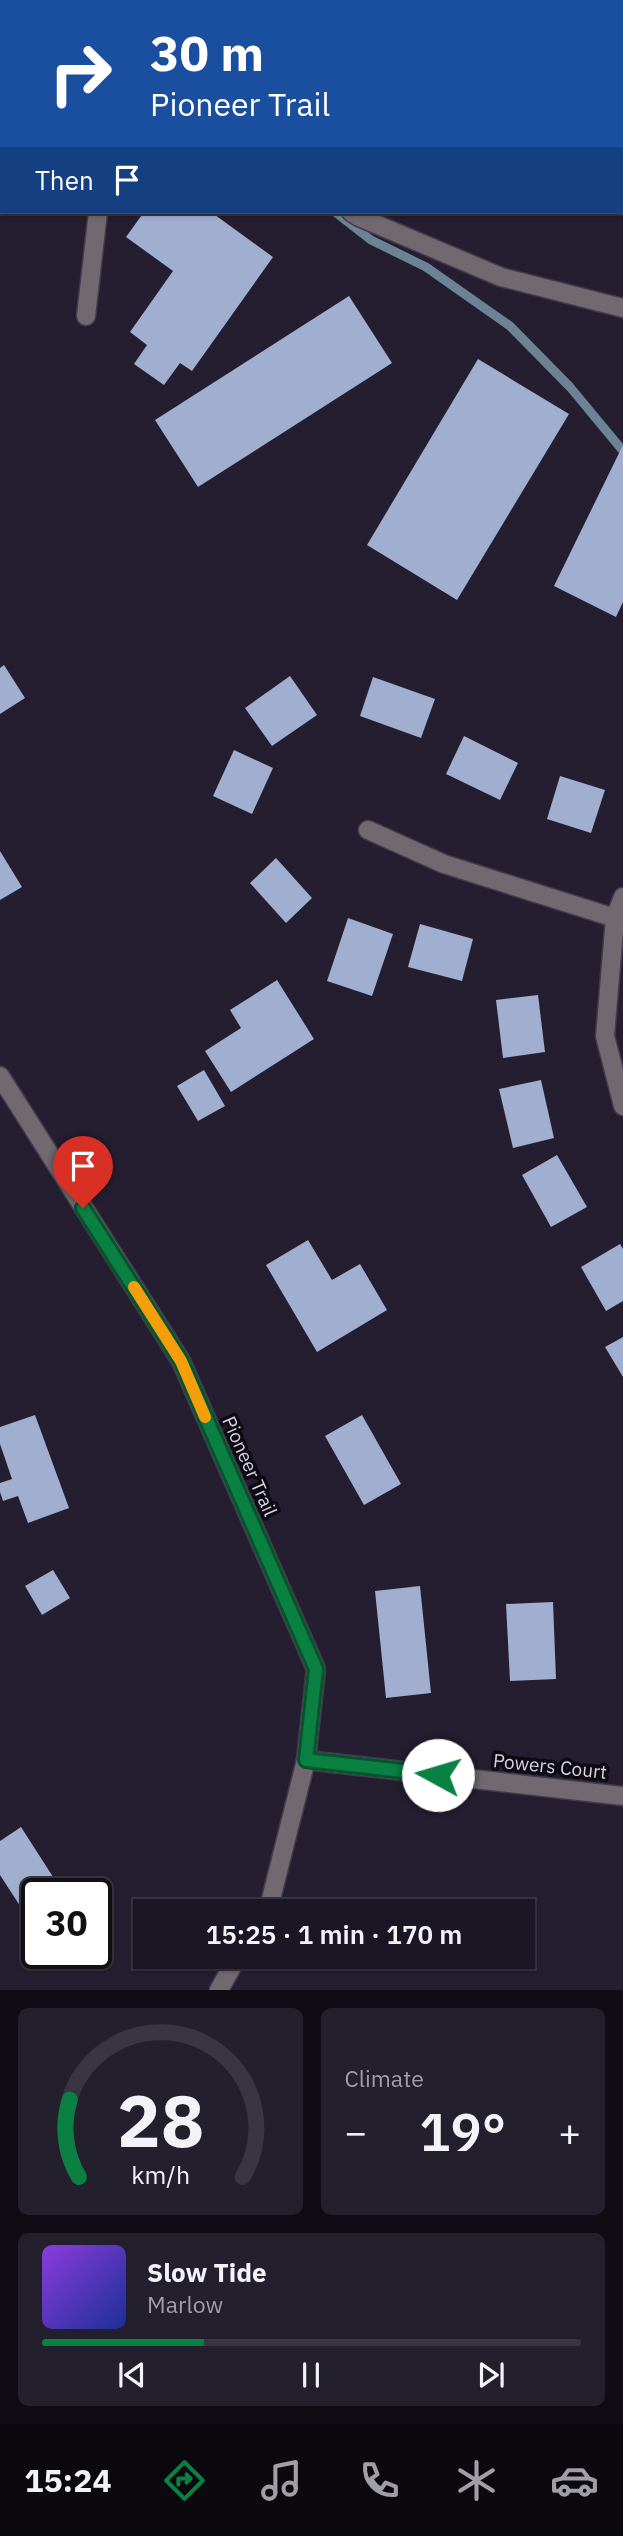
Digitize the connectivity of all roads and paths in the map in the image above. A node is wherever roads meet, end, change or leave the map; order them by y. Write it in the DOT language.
graph roads {
  1 [pos="98,214"];
  2 [pos="359,214"];
  3 [pos="623,308"];
  4 [pos="86,316"];
  5 [pos="368,830"];
  6 [pos="623,897"];
  7 [pos="619,919"];
  8 [pos="0,1076"];
  9 [pos="623,1106"];
  10 [pos="306,1760"];
  11 [pos="623,1796"];
  12 [pos="271,1899"];
  13 [pos="231,1969"];
  14 [pos="219,1990"];
  1 -- 4 [label="street"];
  2 -- 3 [label="street"];
  5 -- 7 [label="street"];
  6 -- 7 [label="street"];
  7 -- 9 [label="street"];
  8 -- 10 [label="street, Pioneer Trail"];
  10 -- 11 [label="street, Powers Court"];
  10 -- 12 [label="street, Pioneer Trail"];
  13 -- 14 [label="street"];
}
